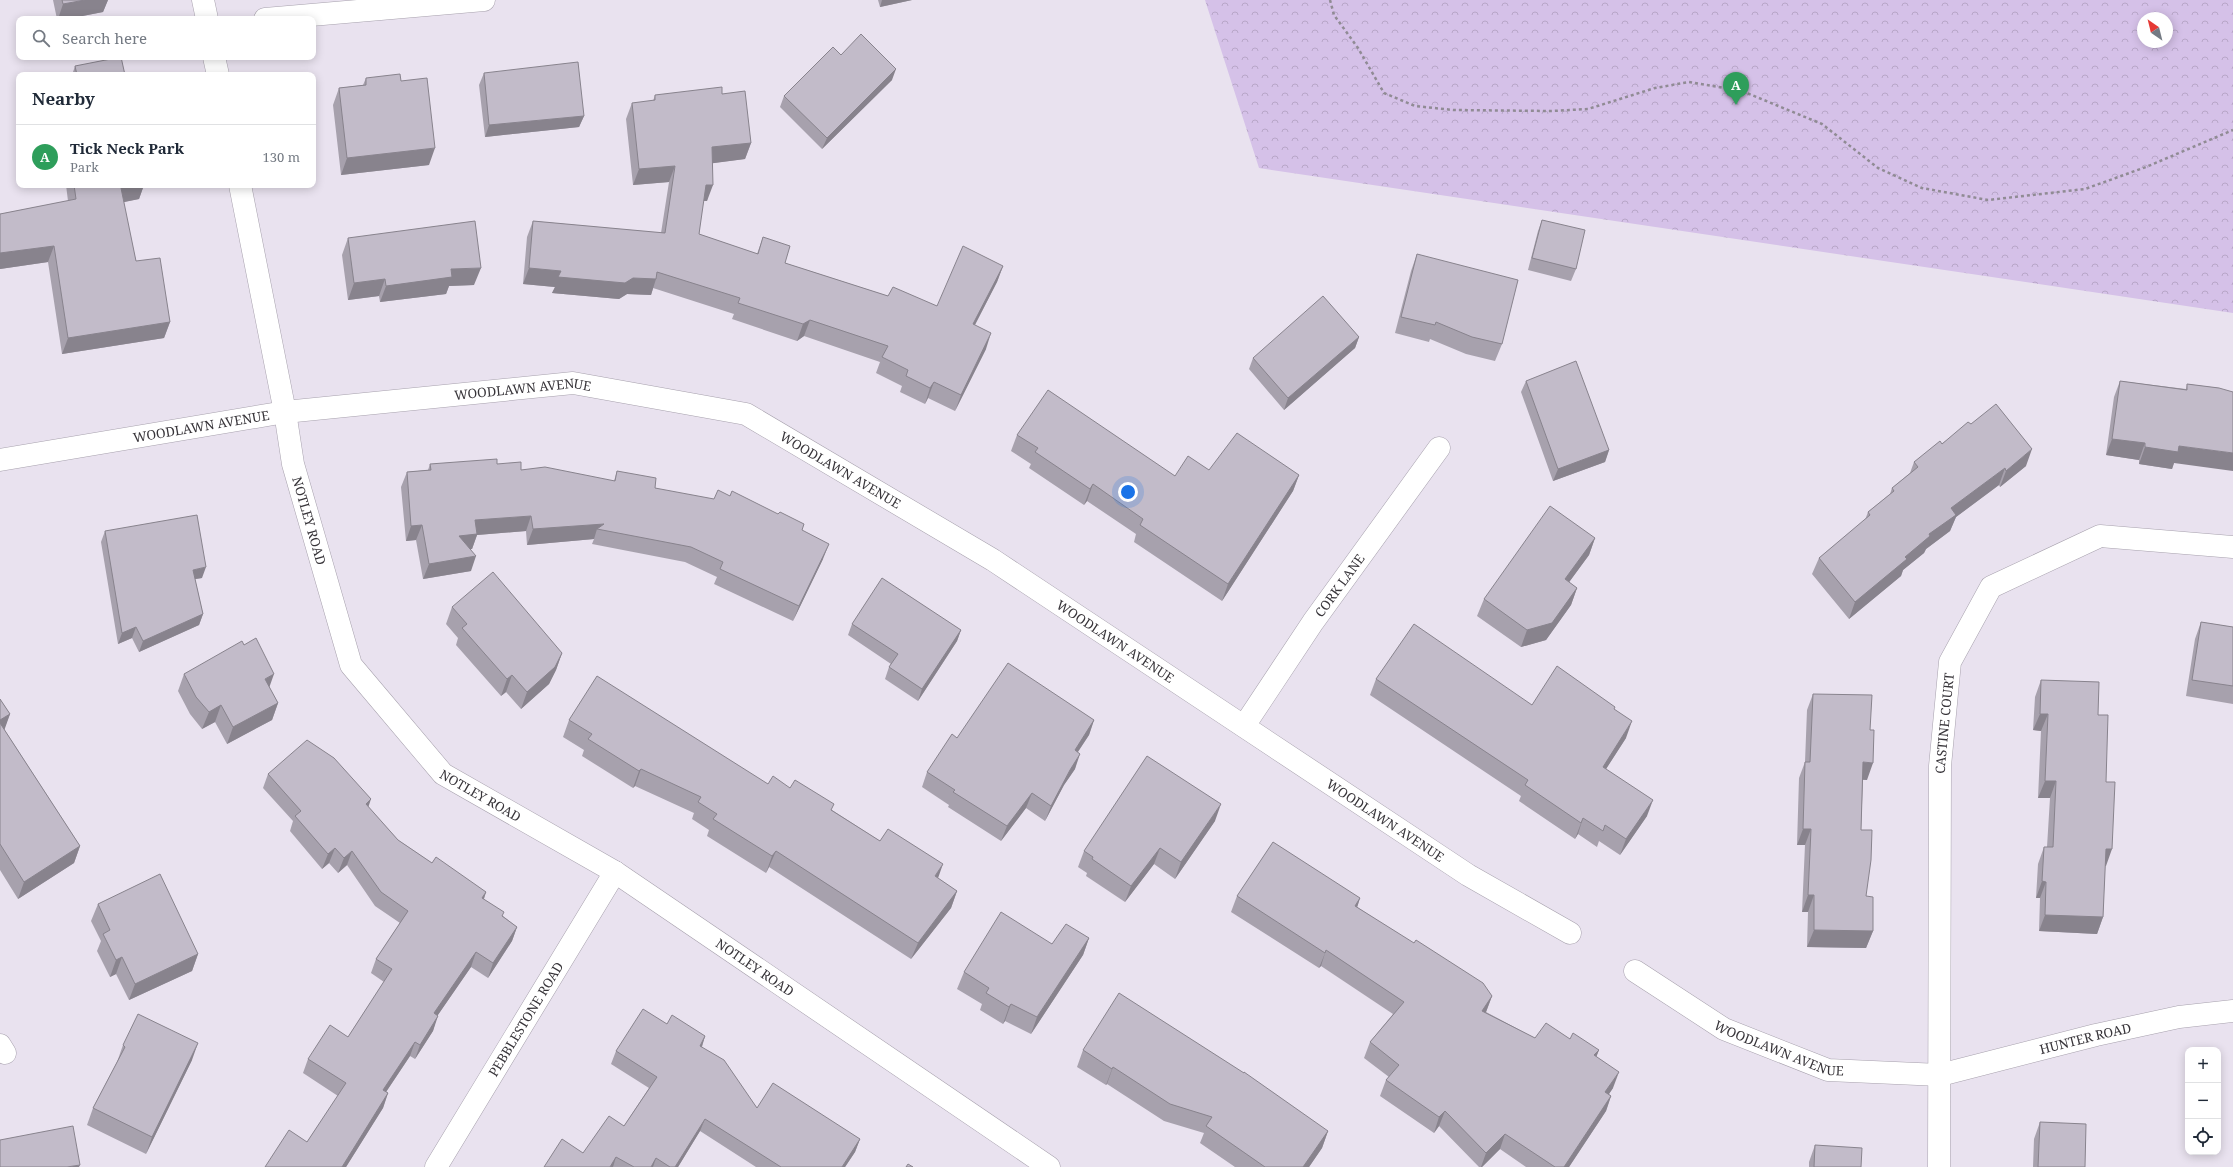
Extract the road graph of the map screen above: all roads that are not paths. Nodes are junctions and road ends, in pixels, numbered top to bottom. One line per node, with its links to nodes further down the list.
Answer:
1 (204, 0): 3 (street)
2 (484, 0): 4 (street)
3 (207, 16)
4 (300, 16)
5 (215, 60): 6 (street)
6 (217, 72)
7 (241, 188): 8 (street, NOTLEY ROAD)
8 (285, 412): 10 (street, WOODLAWN AVENUE); 12 (street, WOODLAWN AVENUE); 13 (street, NOTLEY ROAD)
9 (1439, 448): 12 (street, CORK LANE)
10 (0, 460)
11 (2233, 547): 17 (street, CASTINE COURT)
12 (1244, 726): 14 (street, WOODLAWN AVENUE)
13 (615, 872): 18 (street, PEBBLESTONE ROAD); 19 (street, NOTLEY ROAD)
14 (1570, 933)
15 (1635, 971): 17 (street, WOODLAWN AVENUE)
16 (2233, 1011): 17 (street, HUNTER ROAD)
17 (1940, 1075): 20 (street, CASTINE COURT)
18 (436, 1167)
19 (1049, 1167)
20 (1939, 1167)

